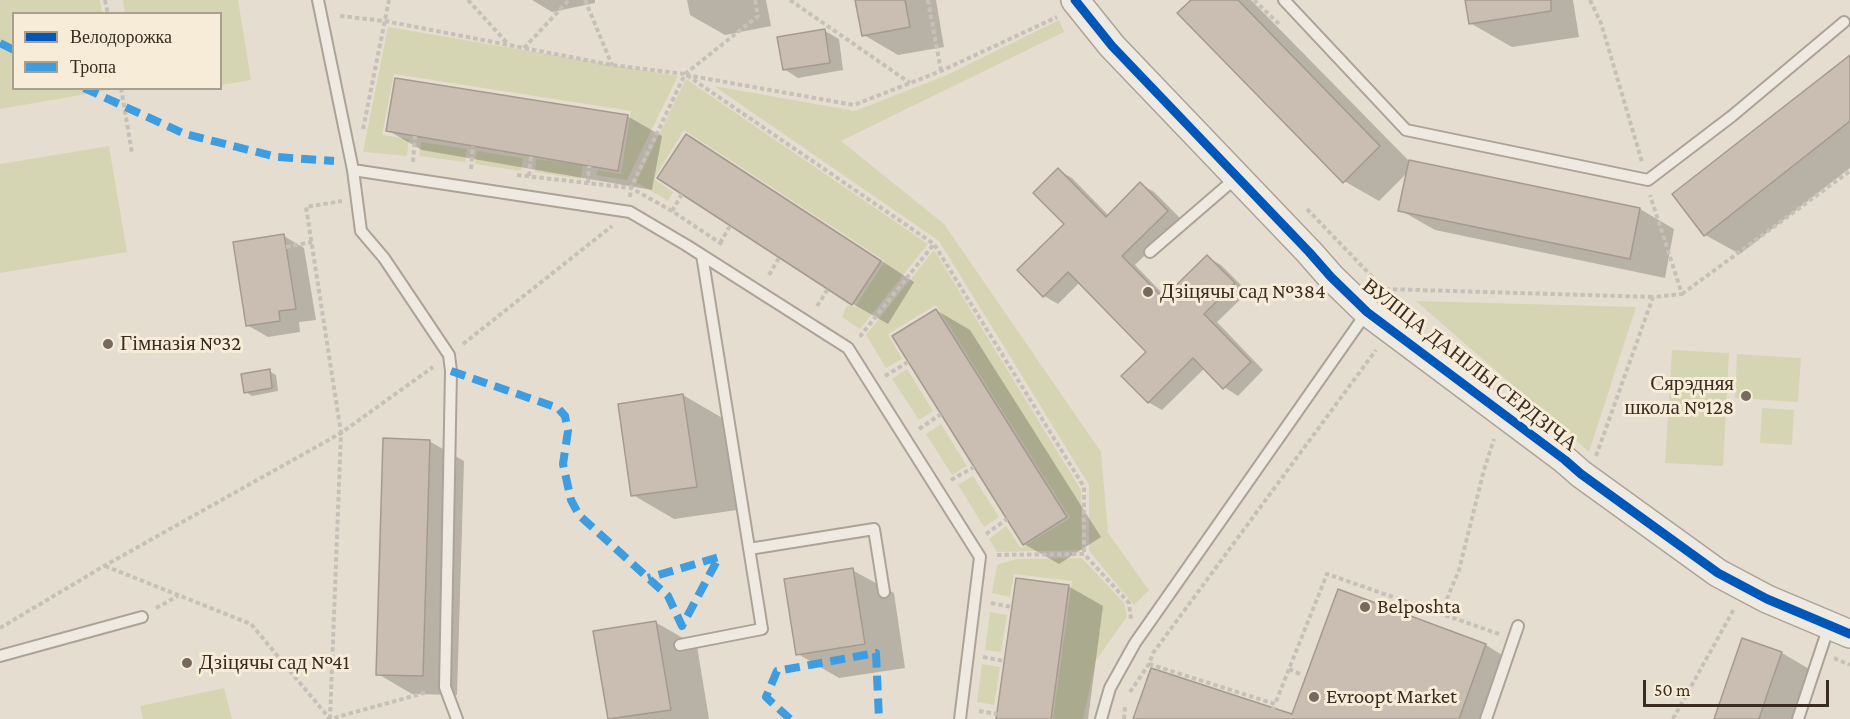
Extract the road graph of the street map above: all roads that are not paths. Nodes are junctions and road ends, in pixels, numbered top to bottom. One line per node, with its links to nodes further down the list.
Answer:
1 (318, 0): 5 (lane)
2 (1284, 0): 4 (lane)
3 (1069, 7): 6 (street, ВУЛІЦА ДАНІЛЫ СЕРДЗІЧА)
4 (1844, 22)
5 (352, 170): 8 (lane); 17 (lane)
6 (1237, 177): 7 (lane); 9 (street, ВУЛІЦА ДАНІЛЫ СЕРДЗІЧА)
7 (1150, 252)
8 (702, 255): 10 (lane); 18 (lane)
9 (1361, 319): 14 (street, ВУЛІЦА ДАНІЛЫ СЕРДЗІЧА); 19 (lane)
10 (749, 549): 11 (lane); 15 (lane)
11 (884, 592)
12 (142, 617): 16 (lane)
13 (1518, 626): 20 (lane)
14 (1840, 630): 21 (lane)
15 (680, 645)
16 (0, 656)
17 (457, 719)
18 (960, 719)
19 (1101, 719)
20 (1486, 719)
21 (1798, 719)

